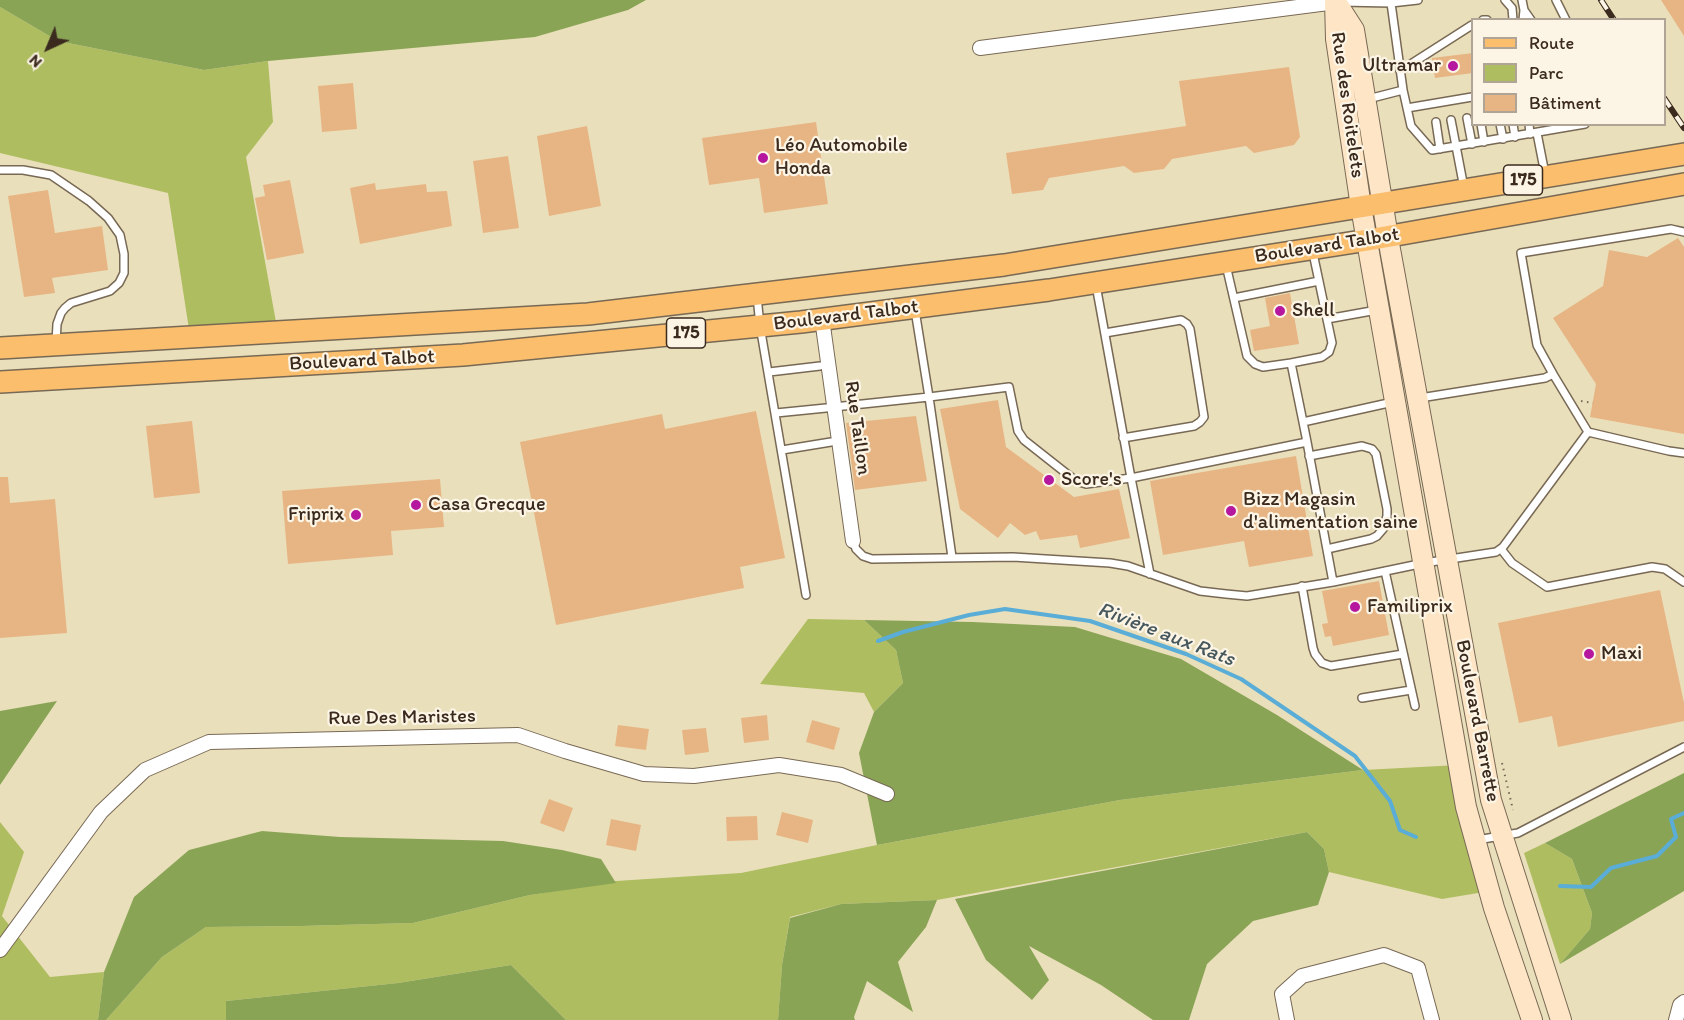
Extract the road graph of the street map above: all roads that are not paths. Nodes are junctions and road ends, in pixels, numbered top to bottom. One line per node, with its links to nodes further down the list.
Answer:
1 (1418, 0): 6 (lane)
2 (1505, 0): 8 (lane)
3 (1522, 0): 7 (lane)
4 (1556, 0): 11 (lane)
5 (1336, 1): 6 (lane); 13 (street); 17 (main road, Rue des Roitelets); 18 (main road, Rue des Roitelets)
6 (1390, 3): 14 (lane)
7 (1524, 10): 9 (lane); 10 (lane)
8 (1514, 18)
9 (1523, 18)
10 (1530, 18)
11 (1565, 18)
12 (1471, 27): 14 (lane)
13 (980, 48)
14 (1400, 71): 15 (lane)
15 (1403, 90): 17 (lane); 19 (lane)
16 (1471, 98): 19 (lane)
17 (1365, 100): 18 (lane); 40 (main road, Rue des Roitelets)
18 (1346, 103): 41 (main road, Rue des Roitelets)
19 (1407, 108): 34 (lane)
20 (1467, 118): 32 (lane)
21 (1451, 120): 33 (lane)
22 (1436, 122): 34 (lane)
23 (1481, 126): 31 (lane)
24 (1500, 126): 30 (lane)
25 (1514, 126): 29 (lane)
26 (1530, 126): 28 (lane)
27 (1574, 126): 28 (lane)
28 (1534, 133): 29 (lane); 37 (lane)
29 (1515, 136): 30 (lane)
30 (1503, 139): 31 (lane)
31 (1484, 142): 32 (lane)
32 (1472, 144): 33 (lane)
33 (1456, 147): 34 (lane); 39 (lane)
34 (1440, 149)
35 (1684, 154): 37 (main road, Boulevard Talbot / 175)
36 (0, 170): 56 (lane)
37 (1545, 176): 39 (main road, Boulevard Talbot / 175)
38 (1684, 184): 43 (main road, Boulevard Talbot / 175)
39 (1465, 190): 40 (main road, Boulevard Talbot / 175)
40 (1383, 203): 41 (main road, Boulevard Talbot / 175); 43 (main road, Boulevard Barrette)
41 (1361, 207): 43 (main road, Boulevard Barrette); 48 (main road, Boulevard Talbot / 175)
42 (1684, 232): 61 (lane)
43 (1378, 238): 44 (main road, Boulevard Talbot / 175); 51 (main road, Boulevard Barrette); 64 (main road, Boulevard Barrette)
44 (1313, 249): 45 (main road, Boulevard Talbot / 175); 46 (lane)
45 (1226, 262): 47 (main road, Boulevard Talbot / 175); 49 (lane)
46 (1319, 281): 49 (lane); 53 (lane)
47 (1095, 283): 50 (main road, Boulevard Talbot / 175); 55 (lane)
48 (757, 294): 54 (lane); 56 (main road, Boulevard Talbot / 175)
49 (1234, 298): 58 (lane)
50 (914, 308): 52 (main road, Boulevard Talbot / 175); 63 (lane)
51 (1380, 309): 53 (lane); 65 (main road, Boulevard Barrette)
52 (822, 319): 54 (main road, Boulevard Talbot / 175); 66 (street, Rue Taillon)
53 (1327, 319): 58 (lane)
54 (760, 326): 60 (lane); 62 (main road, Boulevard Talbot / 175)
55 (1105, 333): 70 (lane); 70 (lane)
56 (55, 345): 57 (main road, Boulevard Talbot / 175)
57 (0, 348)
58 (1291, 363): 68 (lane)
59 (820, 366): 60 (lane)
60 (769, 372): 67 (lane)
61 (1553, 374): 64 (lane); 69 (lane)
62 (0, 382)
63 (928, 397): 66 (lane); 76 (lane); 80 (lane)
64 (1418, 399): 81 (main road, Boulevard Barrette)
65 (1396, 402): 68 (lane); 82 (main road, Boulevard Barrette)
66 (830, 407): 67 (lane); 77 (street, Rue Taillon)
67 (776, 413): 73 (lane)
68 (1303, 422): 72 (lane)
69 (1588, 432): 74 (lane); 79 (lane)
70 (1123, 438): 76 (lane)
71 (831, 442): 73 (lane)
72 (1307, 442): 75 (lane); 76 (lane)
73 (782, 450): 88 (lane)
74 (1684, 453)
75 (1310, 456): 78 (lane); 78 (lane)
76 (1131, 478): 84 (lane)
77 (853, 541): 80 (lane)
78 (1327, 549): 85 (lane)
79 (1500, 549): 81 (lane); 86 (lane)
80 (952, 557): 84 (lane)
81 (1447, 559): 82 (lane); 95 (main road, Boulevard Barrette)
82 (1424, 563): 83 (lane); 96 (main road, Boulevard Barrette)
83 (1384, 571): 85 (lane); 89 (lane)
84 (1150, 574): 87 (lane)
85 (1333, 582): 87 (lane)
86 (1684, 582)
87 (1302, 586): 89 (lane)
88 (806, 594)
89 (1403, 654): 90 (lane)
90 (1411, 690): 91 (lane); 92 (lane)
91 (1362, 698)
92 (1415, 706)
93 (1684, 747): 95 (lane)
94 (887, 794): 97 (street, Rue Des Maristes)
95 (1503, 837): 96 (lane); 102 (main road, Boulevard Barrette)
96 (1475, 841): 101 (main road, Boulevard Barrette)
97 (0, 950)
98 (1684, 1002): 103 (street)
99 (1287, 1020): 100 (street)
100 (1432, 1020)
101 (1532, 1020)
102 (1561, 1020)
103 (1676, 1020)

